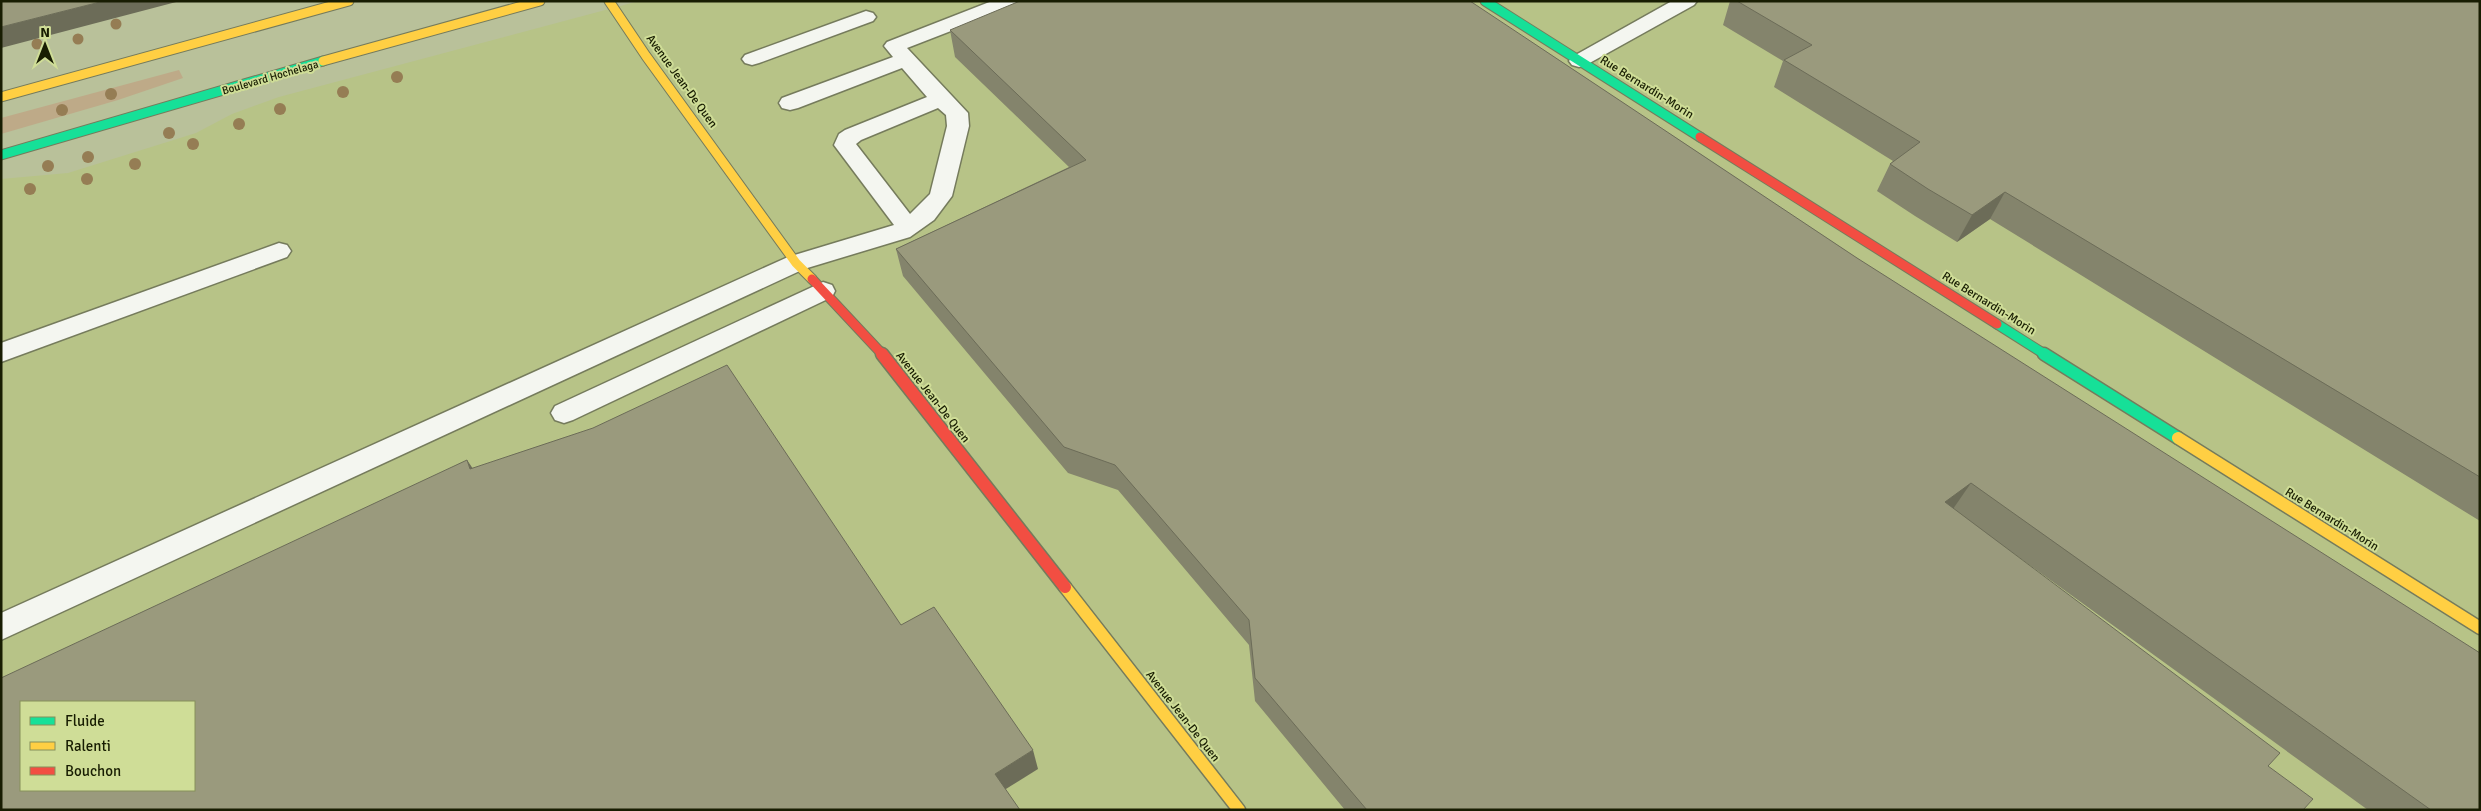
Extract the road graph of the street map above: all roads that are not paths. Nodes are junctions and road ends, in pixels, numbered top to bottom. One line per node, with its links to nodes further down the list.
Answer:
1 (349, 1): 11 (street)
2 (540, 1): 14 (street, Boulevard Hochelaga)
3 (609, 1): 17 (street, Avenue Jean-De Quen)
4 (1011, 1): 8 (lane)
5 (1485, 1): 10 (street, Rue Bernardin-Morin)
6 (1687, 1): 10 (lane)
7 (864, 9): 8 (lane); 9 (lane)
8 (901, 53): 12 (lane); 13 (lane)
9 (752, 59)
10 (1579, 61): 22 (street, Rue Bernardin-Morin)
11 (1, 97)
12 (941, 99): 15 (lane); 15 (lane)
13 (790, 103)
14 (1, 155)
15 (908, 227): 17 (lane)
16 (279, 251): 19 (lane)
17 (796, 263): 18 (street, Avenue Jean-De Quen); 21 (lane)
18 (823, 291): 20 (lane); 23 (street, Avenue Jean-De Quen)
19 (1, 353)
20 (564, 413)
21 (1, 628)
22 (2480, 628)
23 (1239, 810)

